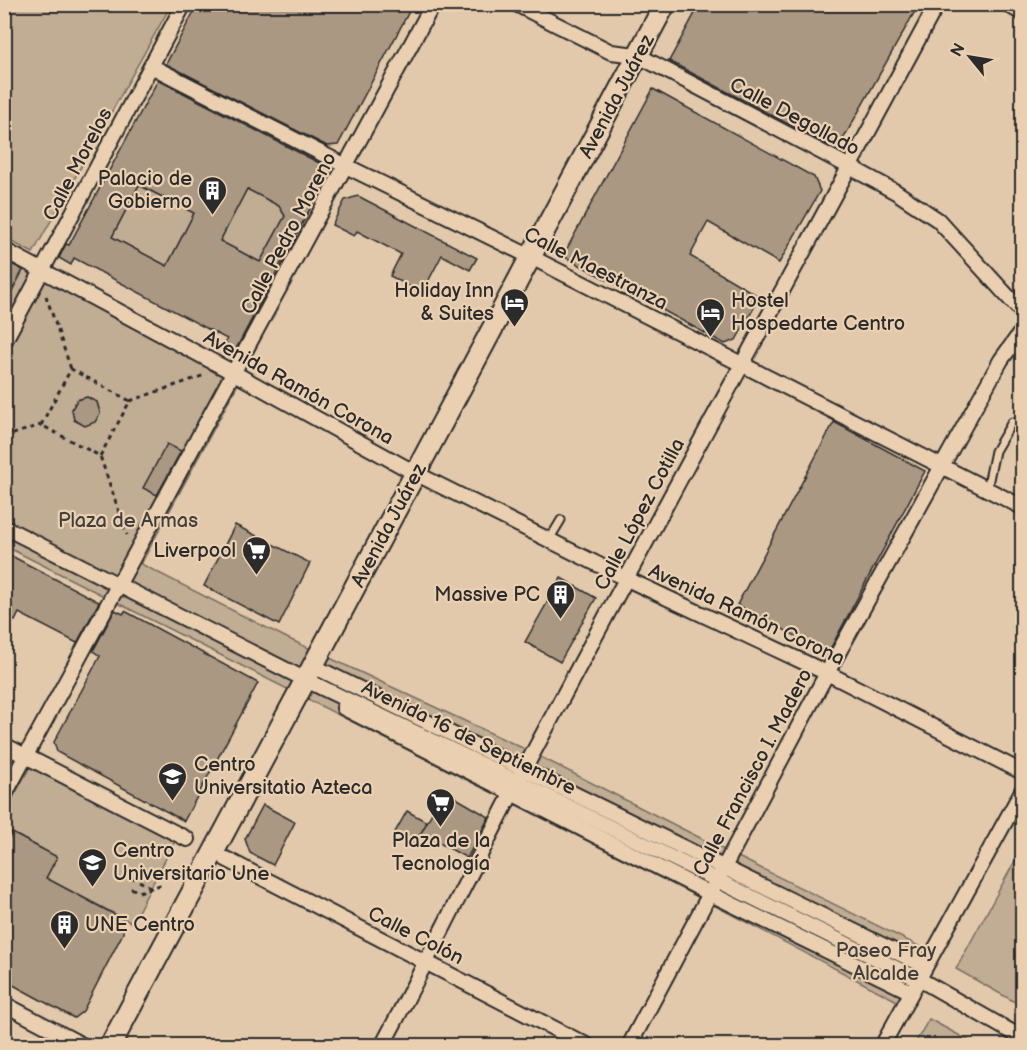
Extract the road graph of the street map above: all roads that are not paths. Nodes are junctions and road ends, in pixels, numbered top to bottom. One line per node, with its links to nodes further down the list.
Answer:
1 (184, 4): 9 (street, Calle Morelos)
2 (433, 4): 10 (street, Calle Pedro Moreno)
3 (516, 4): 8 (street, Calle Degollado)
4 (664, 4): 8 (main road, Avenida Juárez)
5 (937, 4): 11 (street, Calle López Cotilla)
6 (1007, 4): 7 (street)
7 (1023, 13)
8 (638, 56): 11 (street, Calle Degollado); 13 (main road, Avenida Juárez)
9 (151, 66): 10 (street, Calle Maestranza); 14 (street, Calle Morelos)
10 (346, 166): 13 (street, Calle Maestranza); 19 (street, Calle Pedro Moreno)
11 (850, 167): 15 (street, Calle Degollado); 18 (street, Calle López Cotilla)
12 (4, 250): 14 (street, Avenida Ramón Corona)
13 (531, 257): 18 (street, Calle Maestranza); 22 (main road, Avenida Juárez)
14 (41, 274): 17 (street, Calle Morelos); 19 (street, Avenida Ramón Corona)
15 (1023, 312)
16 (1023, 333): 21 (street, Calle Francisco I. Madero)
17 (4, 342)
18 (742, 364): 21 (street, Calle Maestranza); 28 (street, Calle López Cotilla)
19 (230, 370): 22 (street, Avenida Ramón Corona); 29 (street, Calle Pedro Moreno)
20 (1012, 422): 23 (lane)
21 (942, 465): 23 (street, Calle Maestranza); 30 (street, Calle Francisco I. Madero)
22 (416, 473): 27 (street, Avenida Ramón Corona); 31 (main road, Avenida Juárez)
23 (987, 489): 24 (street, Calle Maestranza)
24 (1023, 507)
25 (561, 520): 27 (lane)
26 (4, 527): 29 (street, Avenida 16 de Septiembre)
27 (549, 540): 28 (street, Avenida Ramón Corona)
28 (627, 579): 30 (street, Avenida Ramón Corona); 35 (street, Calle López Cotilla)
29 (119, 584): 31 (street, Avenida 16 de Septiembre); 33 (street, Calle Pedro Moreno)
30 (827, 673): 34 (street, Avenida Ramón Corona); 40 (street, Calle Francisco I. Madero)
31 (307, 678): 35 (street, Avenida 16 de Septiembre); 35 (street, Avenida 16 de Septiembre); 50 (main road, Avenida Juárez)
32 (4, 745): 33 (street)
33 (26, 756): 37 (street, Calle Pedro Moreno); 38 (street)
34 (1023, 772)
35 (518, 782): 40 (street, Avenida 16 de Septiembre); 41 (street, Avenida 16 de Septiembre); 42 (street, Avenida 16 de Septiembre); 43 (street, Calle López Cotilla)
36 (1023, 791): 44 (street)
37 (4, 796)
38 (187, 839)
39 (226, 859): 43 (street, Calle Colón)
40 (724, 867): 41 (street, Calle Francisco I. Madero); 44 (street, Avenida 16 de Septiembre)
41 (717, 880): 42 (street, Calle Francisco I. Madero); 45 (street, Avenida 16 de Septiembre)
42 (709, 893): 46 (street, Avenida 16 de Septiembre); 53 (street, Calle Francisco I. Madero)
43 (427, 962): 51 (street, Calle López Cotilla); 52 (street, Calle Colón)
44 (926, 966): 45 (street)
45 (918, 979): 46 (street); 48 (street, Avenida 16 de Septiembre)
46 (911, 992): 54 (street)
47 (4, 1004): 49 (street)
48 (1023, 1038)
49 (84, 1046)
50 (110, 1046)
51 (382, 1046)
52 (588, 1046)
53 (629, 1046)
54 (882, 1046)

